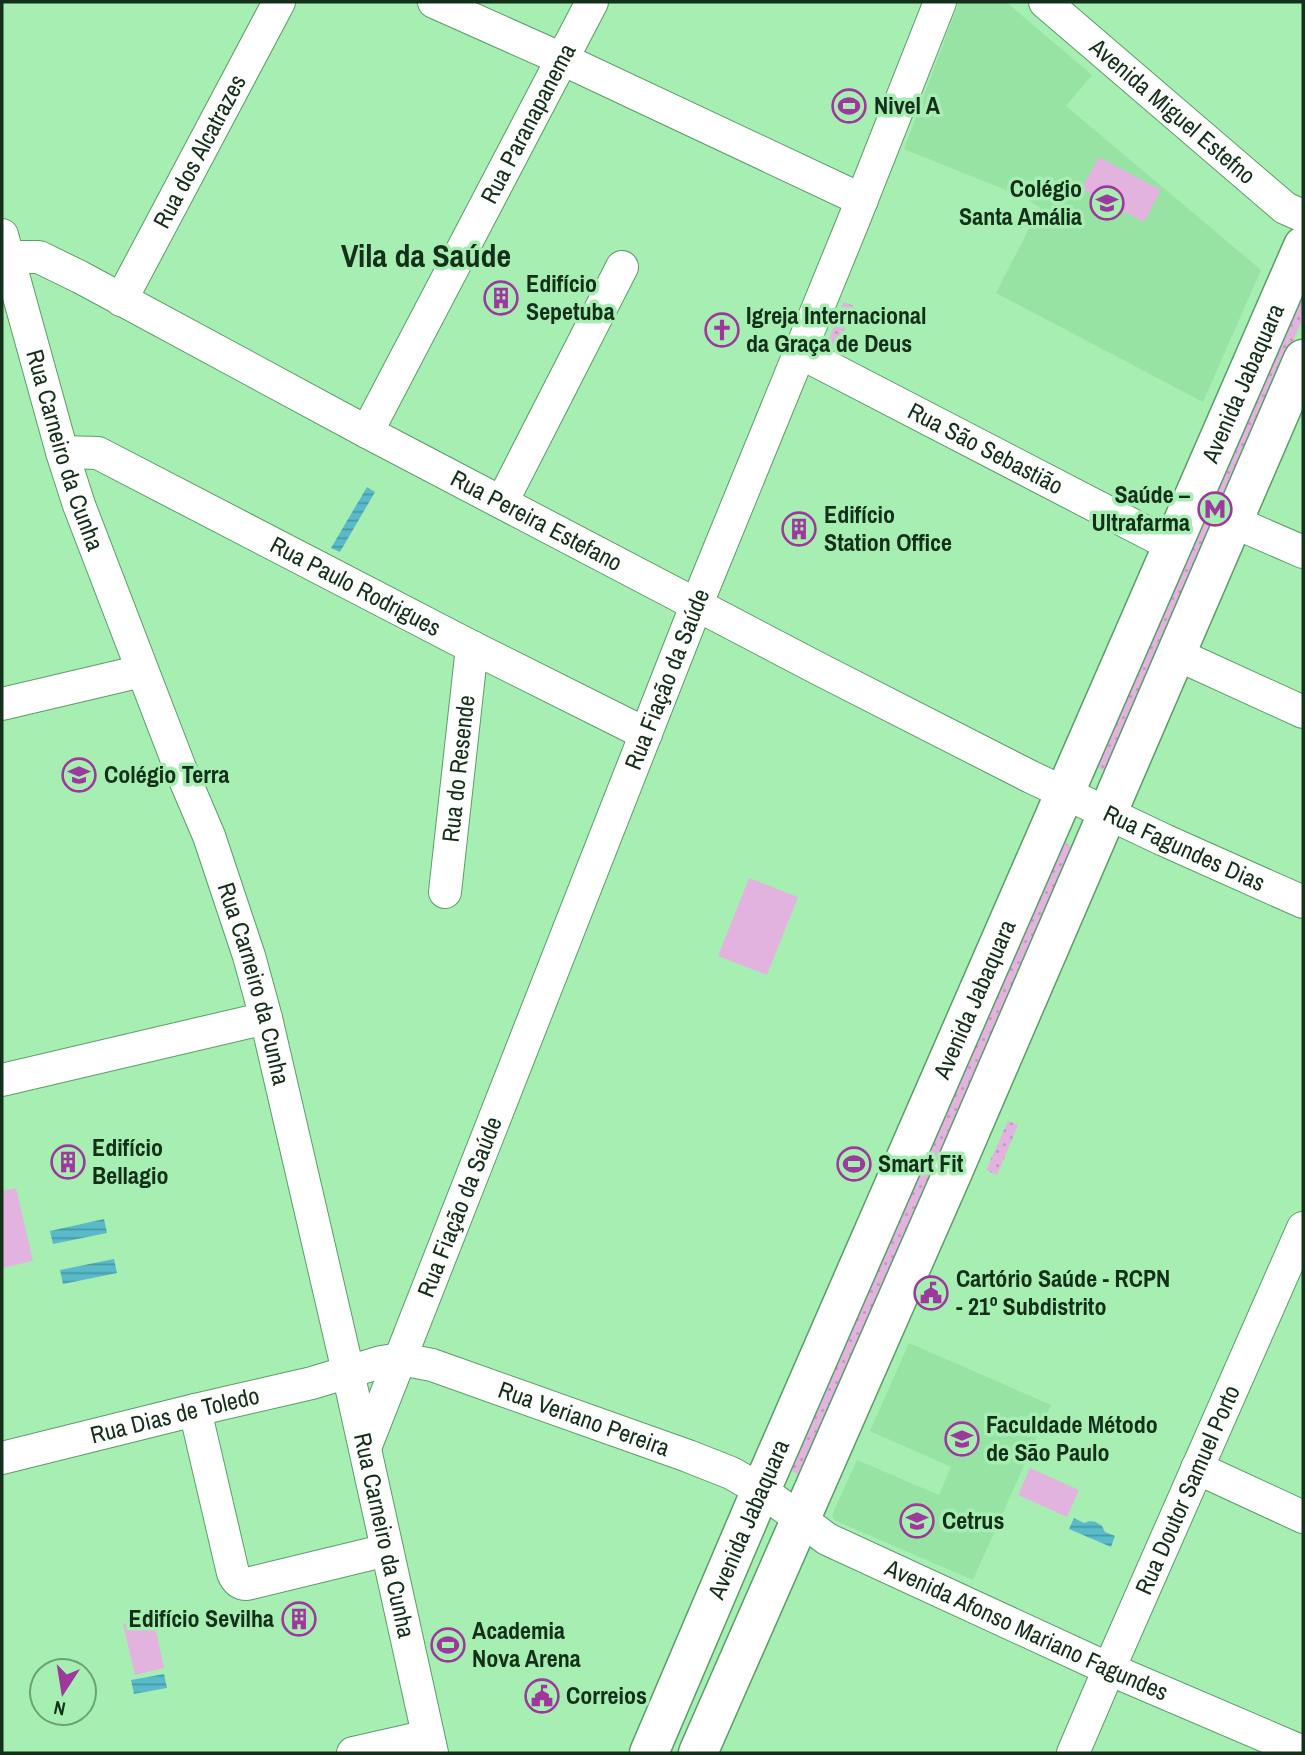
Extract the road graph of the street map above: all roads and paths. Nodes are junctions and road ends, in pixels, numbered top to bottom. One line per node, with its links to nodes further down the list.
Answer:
1 (279, 2): 12 (street, Rua dos Alcatrazes)
2 (434, 2): 6 (street)
3 (592, 2): 6 (street, Rua Paranapanema)
4 (940, 2): 7 (street, Rua Fiação da Saúde)
5 (1045, 2): 8 (street, Avenida Miguel Estefno)
6 (562, 59): 7 (street); 16 (street, Rua Paranapanema)
7 (862, 200): 14 (street, Rua Fiação da Saúde)
8 (1303, 216)
9 (4, 246): 12 (street, Rua Pereira Estefano); 13 (street, Rua Carneiro da Cunha)
10 (1303, 246): 20 (main road, Avenida Jabaquara)
11 (622, 267): 18 (street)
12 (121, 300): 16 (street, Rua Pereira Estefano)
13 (14, 328): 17 (street, Rua Carneiro da Cunha)
14 (799, 352): 20 (street, Rua São Sebastião); 22 (street, Rua Fiação da Saúde)
15 (1299, 381): 19 (main road, Avenida Jabaquara)
16 (367, 432): 18 (street, Rua Pereira Estefano)
17 (62, 452): 23 (street, Rua Paulo Rodrigues); 25 (street, Rua Carneiro da Cunha)
18 (502, 502): 22 (street, Rua Pereira Estefano)
19 (1234, 522): 21 (street); 24 (main road, Avenida Jabaquara)
20 (1173, 547): 29 (main road, Avenida Jabaquara)
21 (1303, 552)
22 (696, 606): 28 (street, Rua Fiação da Saúde); 29 (street, Rua Pereira Estefano)
23 (472, 647): 28 (street, Rua Paulo Rodrigues); 31 (street, Rua do Resende)
24 (1177, 654): 27 (street); 30 (main road, Avenida Jabaquara)
25 (142, 671): 26 (street); 33 (street, Rua Carneiro da Cunha)
26 (2, 704)
27 (1303, 712)
28 (646, 734): 37 (street, Rua Fiação da Saúde)
29 (1065, 793): 30 (street, Rua Fagundes Dias); 43 (main road, Avenida Jabaquara)
30 (1107, 813): 32 (street, Rua Fagundes Dias); 45 (main road, Avenida Jabaquara)
31 (445, 891)
32 (1303, 902)
33 (267, 1018): 34 (street); 36 (street, Rua Carneiro da Cunha)
34 (2, 1080)
35 (1303, 1228): 42 (street, Rua Doutor Samuel Porto)
36 (341, 1342): 37 (street, Rua Veriano Pereira); 38 (street, Rua Carneiro da Cunha)
37 (391, 1361): 38 (street); 40 (street); 43 (street, Rua Veriano Pereira)
38 (348, 1373): 39 (street, Rua Dias de Toledo); 40 (street, Rua Carneiro da Cunha)
39 (195, 1410): 41 (street, Rua Dias de Toledo); 46 (street)
40 (365, 1448): 46 (street, Rua Carneiro da Cunha)
41 (2, 1458)
42 (1197, 1468): 44 (street); 47 (street, Rua Doutor Samuel Porto)
43 (761, 1490): 45 (street, Avenida Afonso Mariano Fagundes); 51 (main road, Avenida Jabaquara)
44 (1303, 1517)
45 (800, 1519): 47 (street, Avenida Afonso Mariano Fagundes); 52 (main road, Avenida Jabaquara)
46 (387, 1550): 48 (street, Rua Carneiro da Cunha)
47 (1109, 1669): 49 (street, Avenida Afonso Mariano Fagundes); 53 (street, Rua Doutor Samuel Porto)
48 (430, 1745): 50 (street)
49 (1303, 1752)
50 (353, 1753)
51 (649, 1753)
52 (698, 1753)
53 (1073, 1753)

